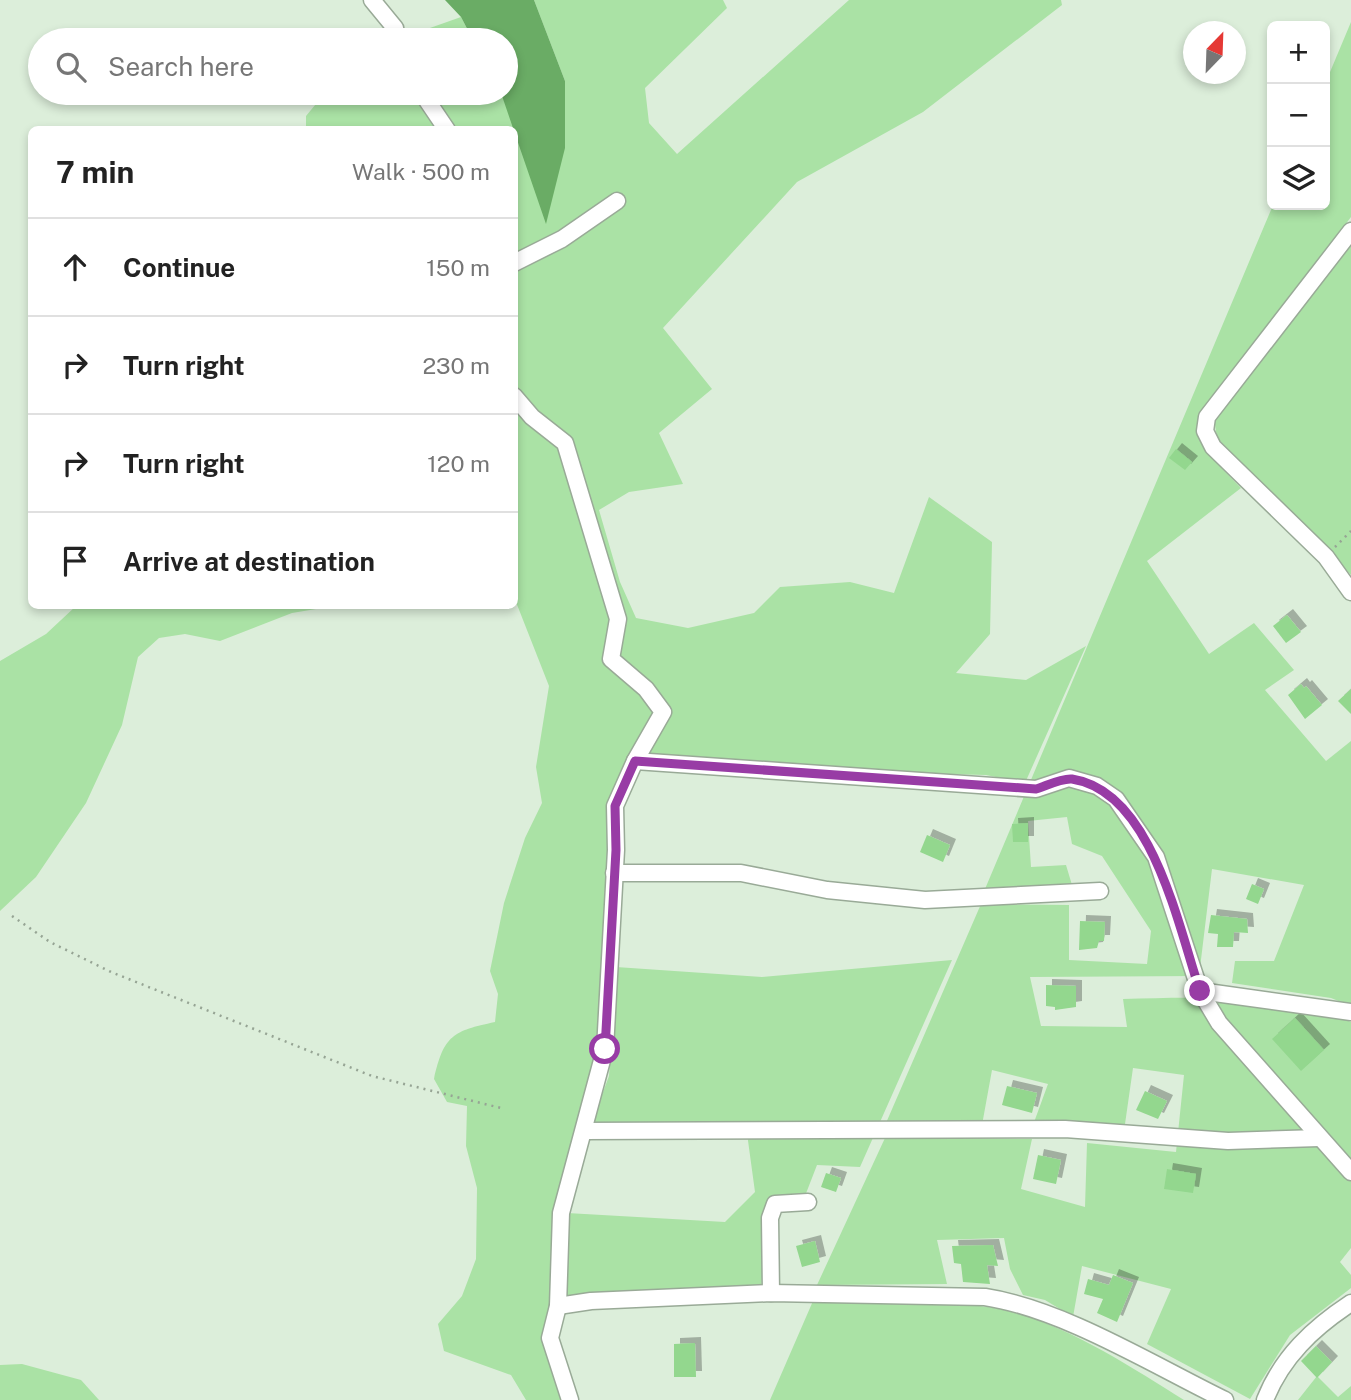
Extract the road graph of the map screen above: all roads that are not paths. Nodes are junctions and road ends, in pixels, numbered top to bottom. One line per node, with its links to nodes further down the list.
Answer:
1 (372, 0): 2 (street)
2 (396, 28)
3 (430, 105): 4 (street)
4 (444, 126)
5 (617, 201): 7 (street)
6 (1351, 231): 9 (street)
7 (518, 261)
8 (518, 401): 10 (street)
9 (1351, 593)
10 (635, 761): 11 (street); 13 (street)
11 (614, 873): 12 (street); 15 (street)
12 (1100, 891)
13 (1200, 991): 14 (street); 16 (street)
14 (1351, 1012)
15 (584, 1131): 16 (street); 21 (street)
16 (1319, 1138): 17 (street)
17 (1351, 1172)
18 (807, 1202): 19 (street)
19 (771, 1293): 21 (street); 23 (street)
20 (1351, 1303): 24 (street)
21 (558, 1306): 22 (street)
22 (570, 1400)
23 (1225, 1400)
24 (1265, 1400)

